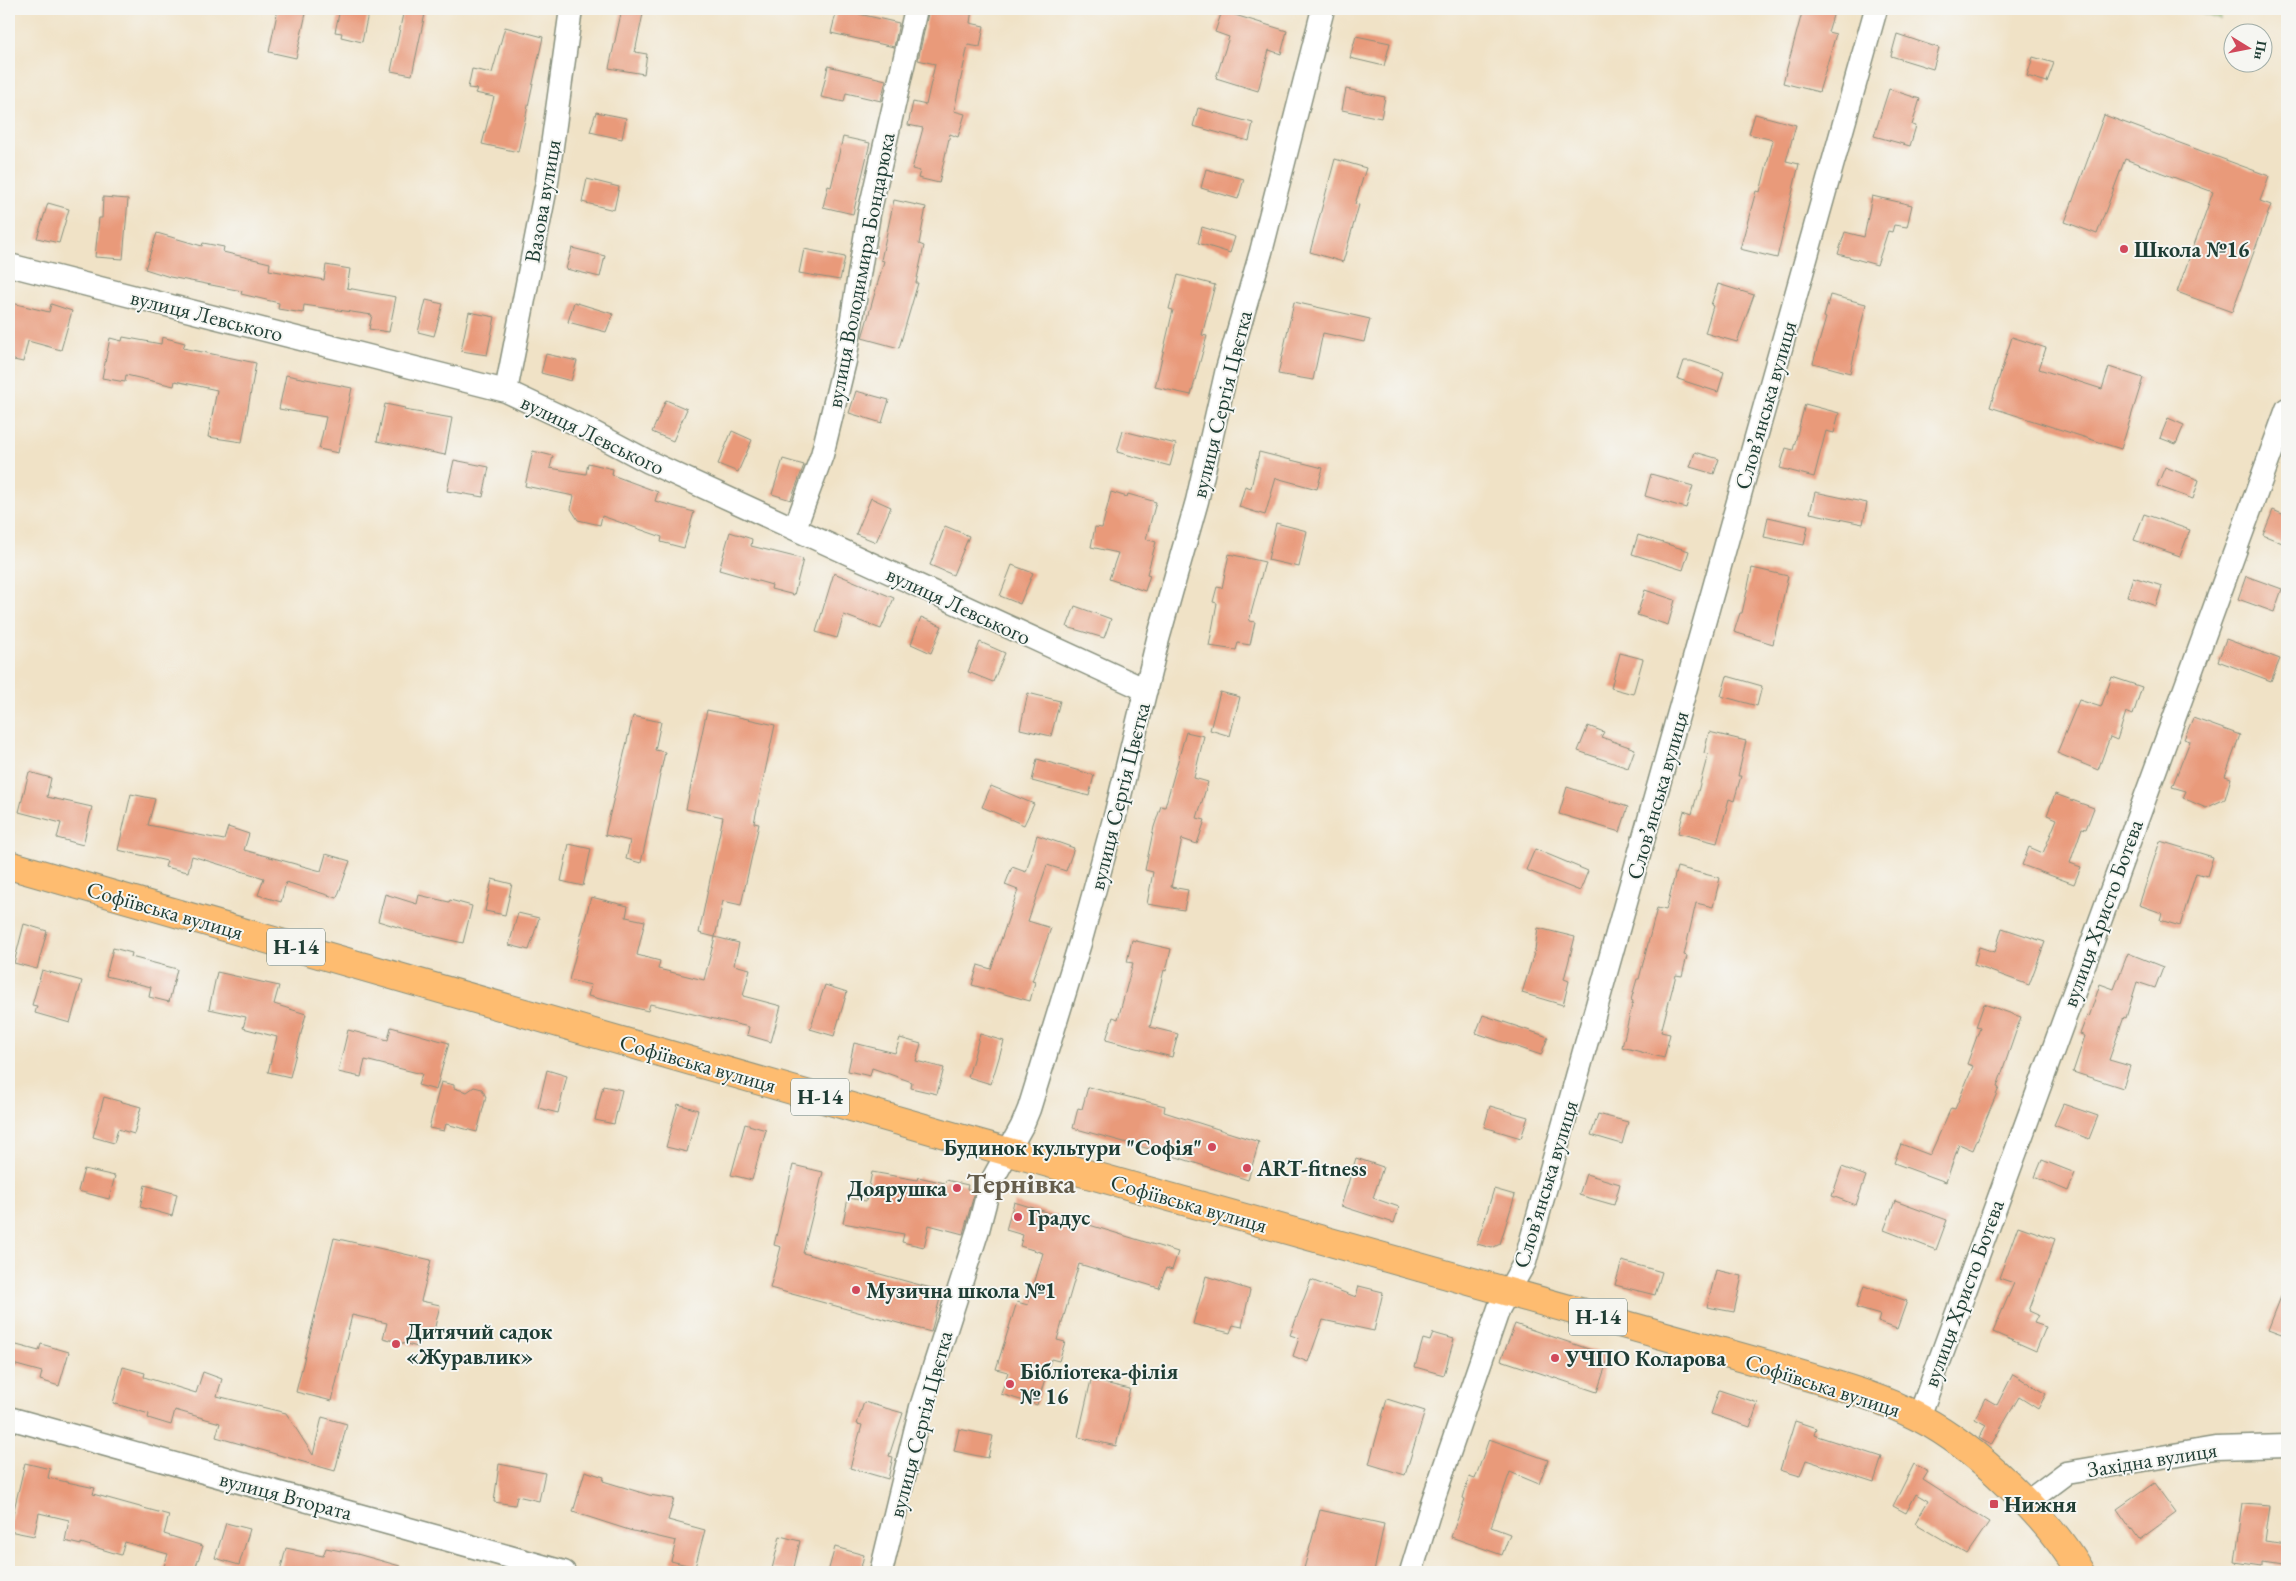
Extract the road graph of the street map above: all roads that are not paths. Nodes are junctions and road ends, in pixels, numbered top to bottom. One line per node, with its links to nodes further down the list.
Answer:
1 (571, 9): 6 (street, Вазова вулиця)
2 (916, 9): 8 (street, вулиця Володимира Бондарюка)
3 (1323, 9): 9 (street, вулиця Сергія Цвєтка)
4 (1876, 9): 12 (street, Словʼянська вулиця)
5 (9, 265): 6 (street, вулиця Левського)
6 (506, 391): 8 (street, вулиця Левського)
7 (2287, 409): 13 (street, вулиця Христо Ботєва)
8 (795, 528): 9 (street, вулиця Левського)
9 (1146, 690): 11 (street, вулиця Сергія Цвєтка)
10 (9, 865): 11 (main road, Софіївська вулиця / Н-14)
11 (1008, 1152): 12 (main road, Софіївська вулиця / Н-14); 18 (street, вулиця Сергія Цвєтка)
12 (1508, 1292): 13 (main road, Софіївська вулиця / Н-14); 19 (street, Словʼянська вулиця)
13 (1919, 1417): 16 (main road, Софіївська вулиця / Н-14)
14 (9, 1418): 17 (street, вулиця Втората)
15 (2287, 1446): 16 (street, Західна вулиця)
16 (2026, 1503): 20 (main road, Софіївська вулиця / Н-14)
17 (564, 1572)
18 (881, 1572)
19 (1412, 1572)
20 (2080, 1572)

